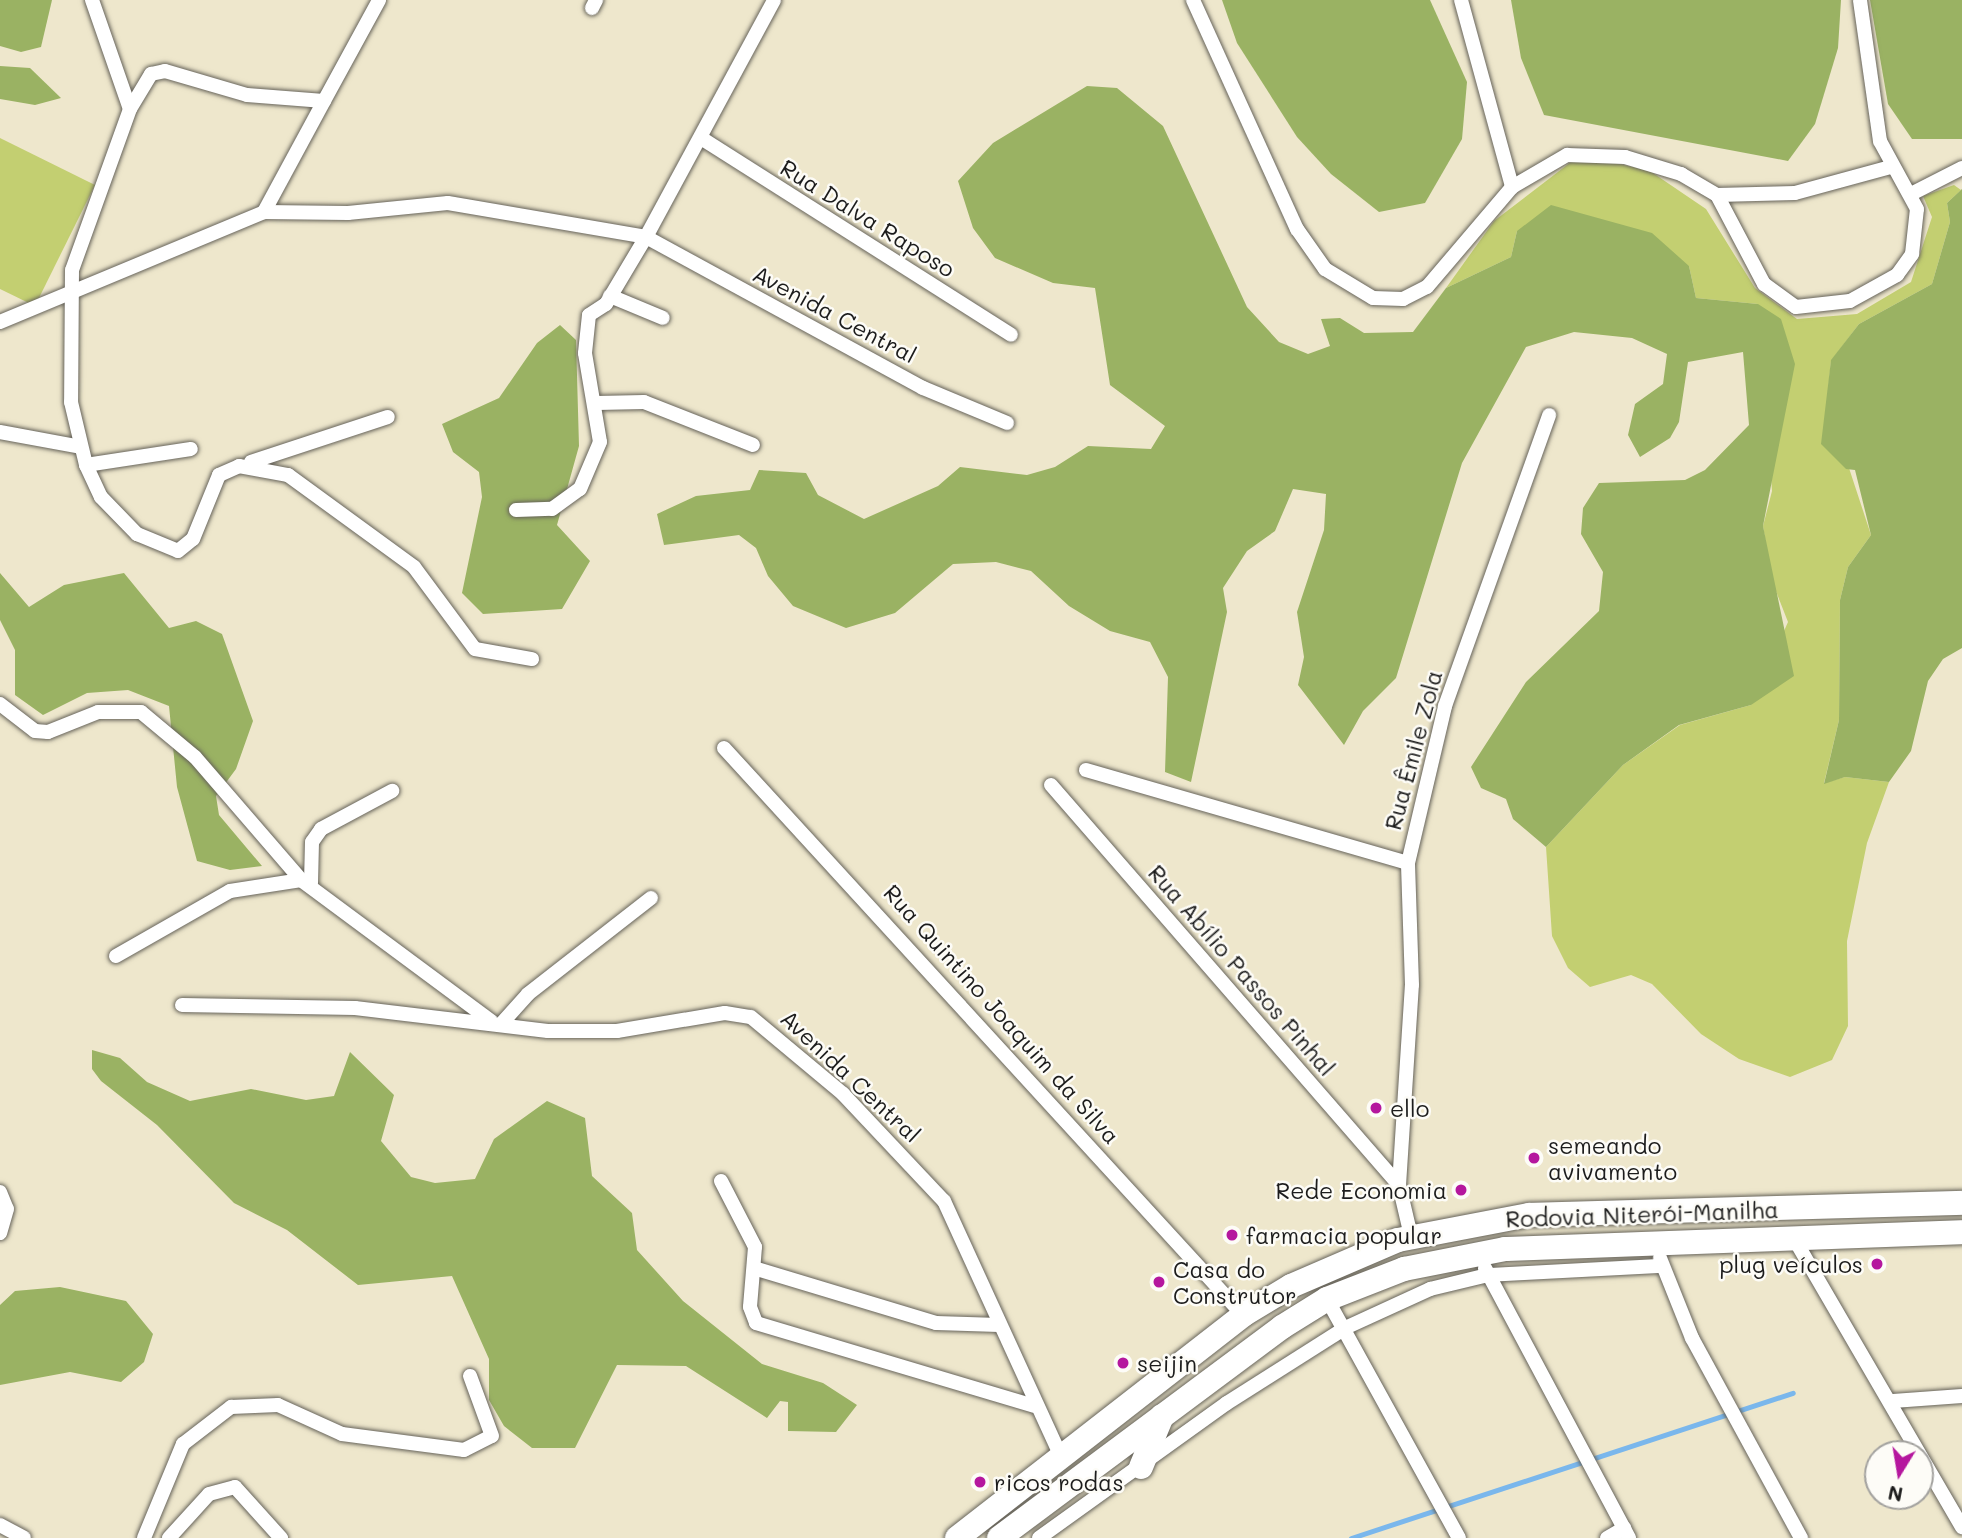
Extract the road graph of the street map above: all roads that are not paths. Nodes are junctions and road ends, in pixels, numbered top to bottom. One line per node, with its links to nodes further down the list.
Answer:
1 (92, 0): 8 (street)
2 (379, 0): 7 (street)
3 (774, 0): 9 (street)
4 (1193, 0): 12 (street)
5 (1461, 0): 12 (street)
6 (1860, 0): 10 (street)
7 (324, 102): 8 (street); 15 (street)
8 (130, 109): 17 (street)
9 (701, 138): 16 (street); 21 (street, Rua Dalva Raposo)
10 (1891, 167): 13 (street); 14 (street)
11 (1962, 169): 13 (street)
12 (1512, 187): 14 (street)
13 (1913, 192): 14 (street)
14 (1717, 195)
15 (264, 212): 16 (street, Avenida Central); 17 (street)
16 (646, 237): 18 (street); 25 (street, Avenida Central)
17 (70, 293): 20 (street); 28 (street)
18 (610, 296): 19 (street); 22 (street)
19 (663, 318)
20 (0, 322)
21 (1011, 335)
22 (597, 403): 27 (street); 32 (street)
23 (1549, 415): 39 (street, Rua Êmile Zola)
24 (388, 418): 31 (street)
25 (1007, 423)
26 (0, 432): 28 (street)
27 (753, 445)
28 (81, 447): 30 (street)
29 (191, 449): 30 (street)
30 (86, 466): 31 (street)
31 (239, 466): 33 (street)
32 (516, 510)
33 (532, 659)
34 (0, 704): 40 (street)
35 (724, 748): 59 (street, Rua Quintino Joaquim da Silva)
36 (1086, 770): 39 (street)
37 (1051, 785): 46 (street, Rua Abílio Passos Pinhal)
38 (392, 791): 40 (street)
39 (1408, 863): 46 (street, Rua Êmile Zola)
40 (306, 882): 42 (street); 44 (street)
41 (652, 898): 44 (street)
42 (116, 956)
43 (182, 1005): 44 (street, Avenida Central)
44 (496, 1022): 60 (street, Avenida Central)
45 (721, 1181): 56 (street)
46 (1399, 1185): 52 (street, Rua Êmile Zola)
47 (0, 1192): 50 (street)
48 (1962, 1203): 52 (highway, Rodovia Niterói-Manilha)
49 (1962, 1232): 51 (highway, Rodovia Niterói-Manilha)
50 (0, 1233)
51 (1791, 1234): 53 (highway, Rodovia Niterói-Manilha); 64 (street)
52 (1411, 1236): 59 (highway, Rodovia Niterói-Manilha)
53 (1656, 1240): 54 (highway, Rodovia Niterói-Manilha); 55 (street)
54 (1477, 1252): 57 (street); 58 (highway, Rodovia Niterói-Manilha)
55 (1661, 1266): 57 (street); 81 (street)
56 (757, 1269): 60 (street); 65 (street)
57 (1488, 1275): 61 (street); 71 (street)
58 (1327, 1299): 61 (street); 66 (highway, Rodovia Niterói-Manilha)
59 (1243, 1315): 67 (highway, Rodovia Niterói-Manilha)
60 (999, 1325): 65 (street, Avenida Central)
61 (1345, 1328): 68 (street); 79 (street)
62 (470, 1376): 73 (street)
63 (1962, 1396): 64 (street)
64 (1893, 1401): 70 (street)
65 (1034, 1406): 67 (street, Avenida Central)
66 (1163, 1415): 68 (highway); 77 (highway, Rodovia Niterói-Manilha)
67 (1061, 1456): 76 (highway, Rodovia Niterói-Manilha)
68 (1141, 1467): 78 (street)
69 (0, 1525): 72 (street)
70 (1962, 1527)
71 (1627, 1533): 80 (street)
72 (24, 1538)
73 (144, 1538)
74 (169, 1538): 75 (street)
75 (281, 1538)
76 (957, 1538)
77 (999, 1538)
78 (1039, 1538)
79 (1459, 1538)
80 (1607, 1538)
81 (1801, 1538)

